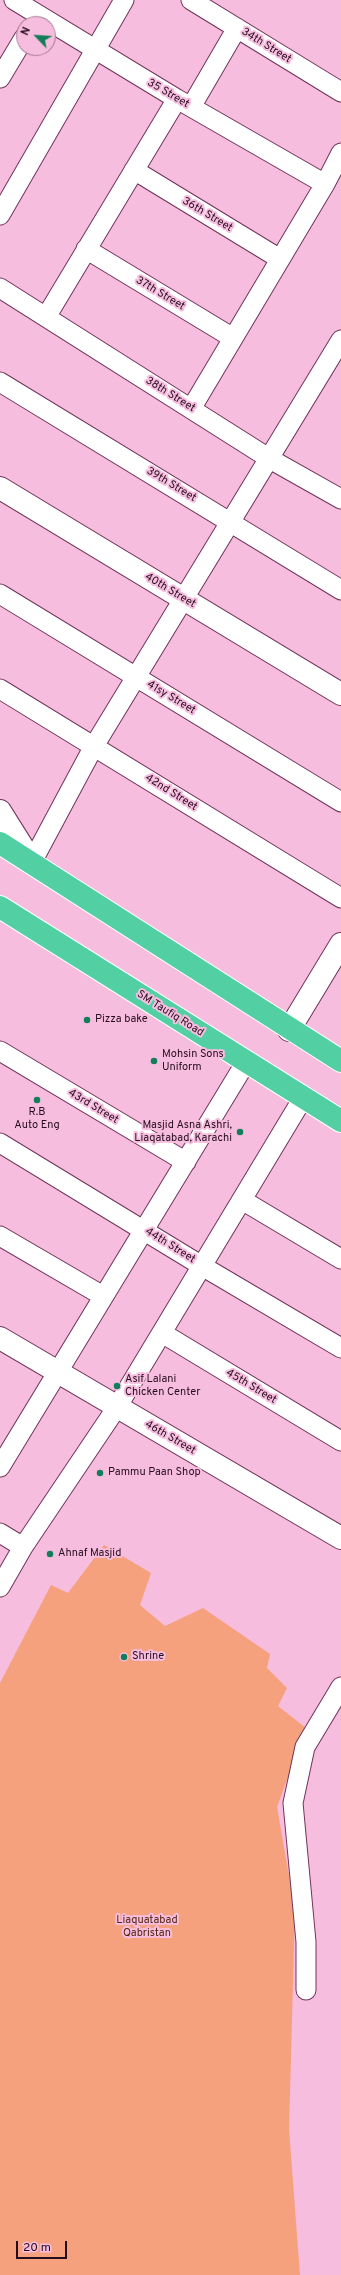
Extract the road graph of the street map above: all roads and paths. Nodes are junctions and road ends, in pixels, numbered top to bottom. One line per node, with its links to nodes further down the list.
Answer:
1 (14, 0): 4 (street, 35 Street)
2 (124, 0): 7 (street)
3 (191, 0): 5 (street, 34th Street)
4 (32, 16)
5 (237, 28): 10 (street, 34th Street); 11 (street)
6 (56, 30): 7 (street, 35 Street)
7 (95, 50): 11 (street, 35 Street); 15 (street)
8 (16, 51): 9 (street)
9 (0, 78)
10 (341, 92)
11 (184, 103): 13 (street); 14 (street, 35 Street)
12 (341, 153): 14 (street)
13 (134, 170): 16 (street); 17 (street, 36th Street)
14 (325, 184): 17 (street)
15 (0, 216)
16 (86, 249): 19 (street); 20 (street, 37th Street)
17 (280, 259): 20 (street)
18 (0, 288): 19 (street, 38th Street)
19 (46, 317): 23 (street, 38th Street)
20 (233, 338): 23 (street)
21 (341, 340): 24 (street)
22 (0, 382): 27 (street, 39th Street)
23 (191, 409): 24 (street, 38th Street)
24 (270, 459): 26 (street, 38th Street); 27 (street)
25 (0, 488): 30 (street, 40th Street)
26 (341, 500)
27 (232, 522): 28 (street, 39th Street); 30 (street)
28 (341, 590)
29 (0, 594): 31 (street, 41sy Street)
30 (185, 600): 31 (street); 33 (street, 40th Street)
31 (137, 678): 34 (street); 35 (street, 41sy Street)
32 (0, 689): 34 (street, 42nd Street)
33 (341, 694)
34 (94, 746): 38 (street); 39 (street, 42nd Street)
35 (341, 802)
36 (0, 811): 38 (street)
37 (0, 843): 38 (highway)
38 (32, 862): 42 (highway)
39 (341, 898)
40 (0, 907): 45 (highway, SM Taufiq Road)
41 (341, 944): 42 (street)
42 (289, 1030): 44 (highway)
43 (0, 1051): 49 (street, 43rd Street)
44 (339, 1056)
45 (246, 1062): 46 (highway, SM Taufiq Road); 49 (street)
46 (303, 1098): 47 (highway, SM Taufiq Road); 50 (street)
47 (341, 1121)
48 (0, 1143): 51 (street, 44th Street)
49 (186, 1162): 51 (street)
50 (242, 1200): 53 (street); 54 (street)
51 (144, 1230): 54 (street, 44th Street); 55 (street)
52 (0, 1236): 55 (street)
53 (341, 1259)
54 (202, 1266): 56 (street); 58 (street, 44th Street)
55 (103, 1296): 59 (street)
56 (162, 1333): 60 (street); 61 (street, 45th Street)
57 (0, 1338): 59 (street, 46th Street)
58 (341, 1348)
59 (56, 1372): 60 (street, 46th Street); 62 (street)
60 (116, 1407): 65 (street, 46th Street); 66 (street)
61 (341, 1441)
62 (5, 1448): 63 (street)
63 (0, 1467)
64 (0, 1533): 66 (street)
65 (341, 1538)
66 (24, 1547): 67 (street)
67 (0, 1587)
68 (341, 1687): 69 (street)
69 (306, 1990)

